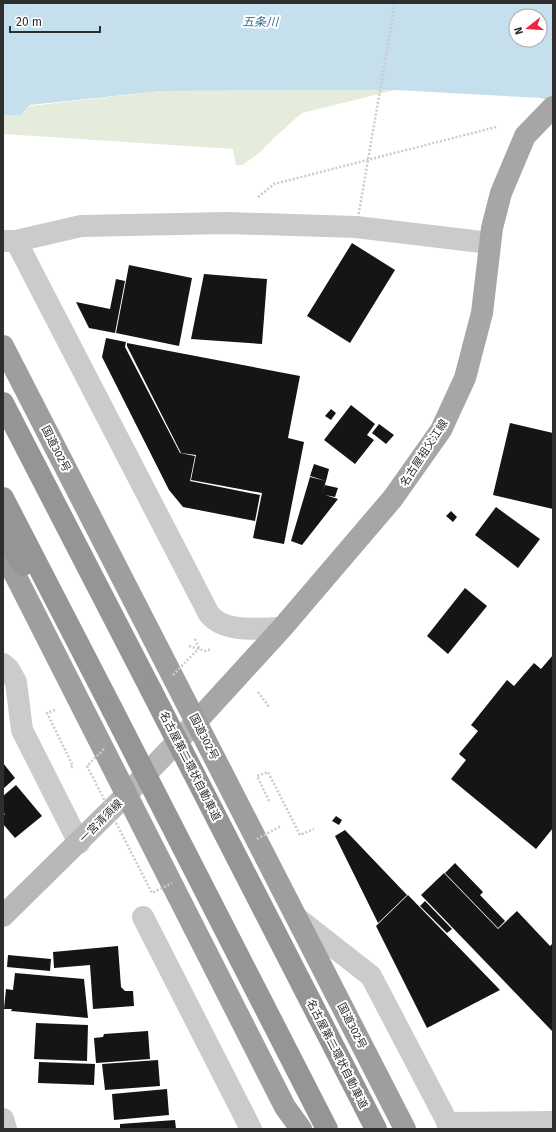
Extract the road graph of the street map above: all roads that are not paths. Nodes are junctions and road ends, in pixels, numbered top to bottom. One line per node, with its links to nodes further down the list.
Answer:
1 (553, 107): 2 (main road, 名古屋祖父江線)
2 (491, 236): 3 (street); 11 (main road, 名古屋祖父江線)
3 (10, 241): 11 (street)
4 (3, 346): 14 (highway, 国道302号)
5 (3, 403): 29 (highway, 名古屋第二環状自動車道, bridge)
6 (3, 498): 13 (highway)
7 (3, 533): 13 (highway)
8 (3, 551): 10 (highway)
9 (3, 578): 10 (street)
10 (24, 592): 15 (highway)
11 (282, 628): 14 (main road, 名古屋祖父江線)
12 (3, 664): 16 (street)
13 (112, 709): 28 (highway, bridge)
14 (196, 722): 15 (main road, 一宮清須線); 19 (highway, 国道302号)
15 (127, 794): 16 (main road, 一宮清須線); 20 (highway)
16 (79, 843): 17 (main road, 一宮清須線)
17 (3, 916)
18 (143, 918): 25 (street)
19 (297, 918): 23 (street); 30 (highway, 国道302号)
20 (285, 1107): 26 (street); 27 (highway)
21 (3, 1119): 24 (street)
22 (553, 1122): 23 (street)
23 (449, 1126)
24 (6, 1129)
25 (251, 1129)
26 (292, 1129)
27 (301, 1129)
28 (327, 1129)
29 (376, 1129)
30 (404, 1129)

